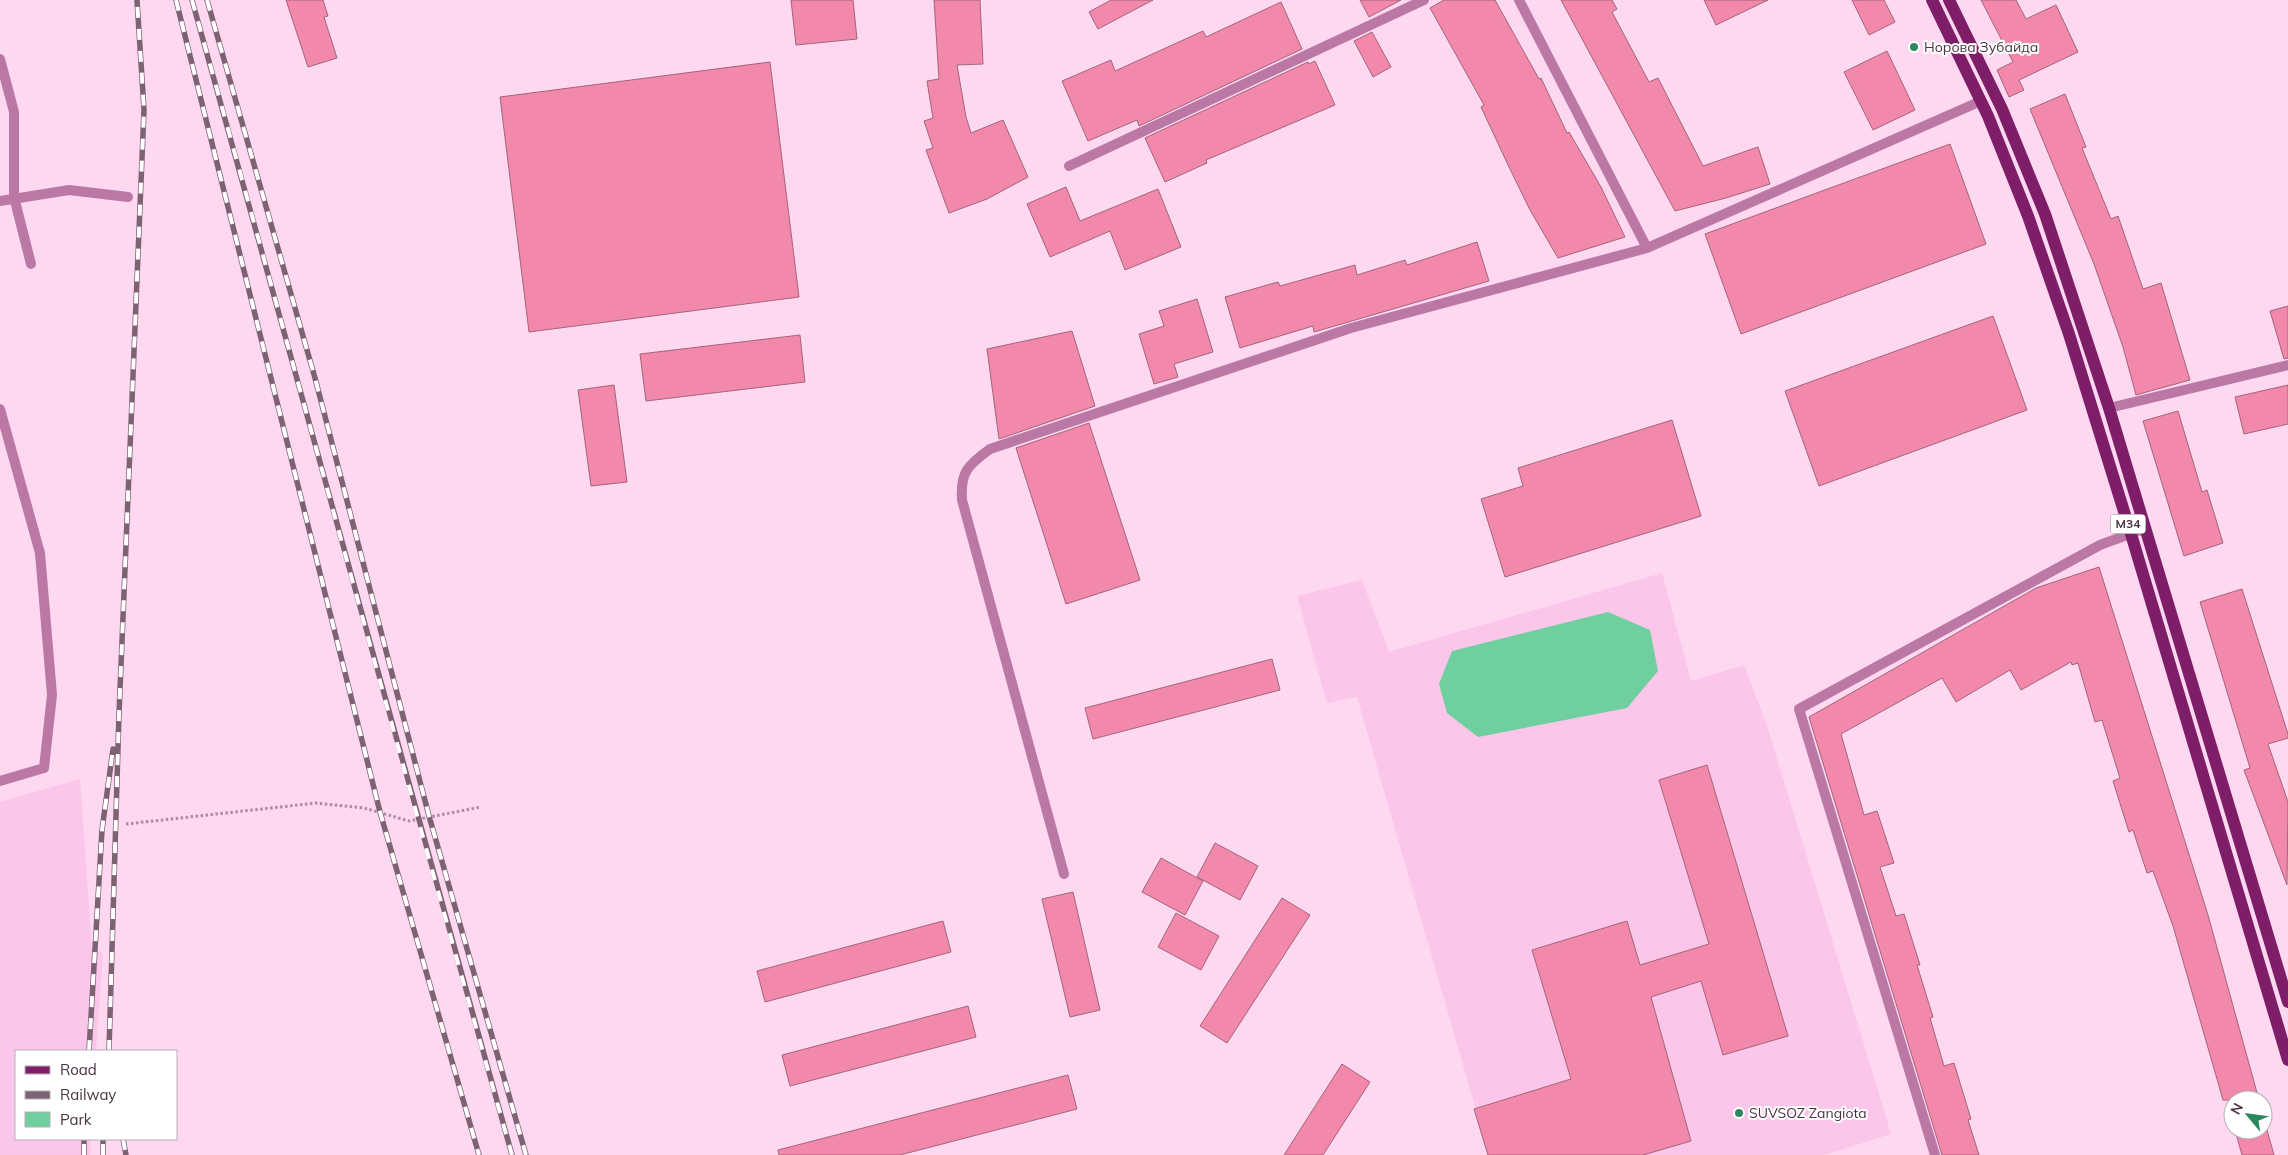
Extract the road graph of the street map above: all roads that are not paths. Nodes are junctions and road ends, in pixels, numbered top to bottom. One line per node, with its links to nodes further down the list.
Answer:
1 (1424, 0): 7 (street)
2 (1519, 0): 11 (street)
3 (1932, 0): 6 (main road, M34)
4 (1949, 0): 15 (main road, M34)
5 (0, 59): 8 (street)
6 (1981, 101): 11 (street); 17 (main road, M34)
7 (1069, 166)
8 (14, 197): 9 (street); 10 (street); 12 (street)
9 (128, 198)
10 (0, 201)
11 (1647, 248): 19 (street)
12 (31, 264)
13 (2288, 365): 15 (street)
14 (0, 408): 18 (street)
15 (2109, 408): 16 (main road, M34)
16 (2146, 528): 17 (street); 20 (main road, M34)
17 (2131, 534): 21 (main road, M34); 22 (street)
18 (0, 781)
19 (1064, 874)
20 (2288, 1002)
21 (2288, 1060)
22 (1935, 1155)

